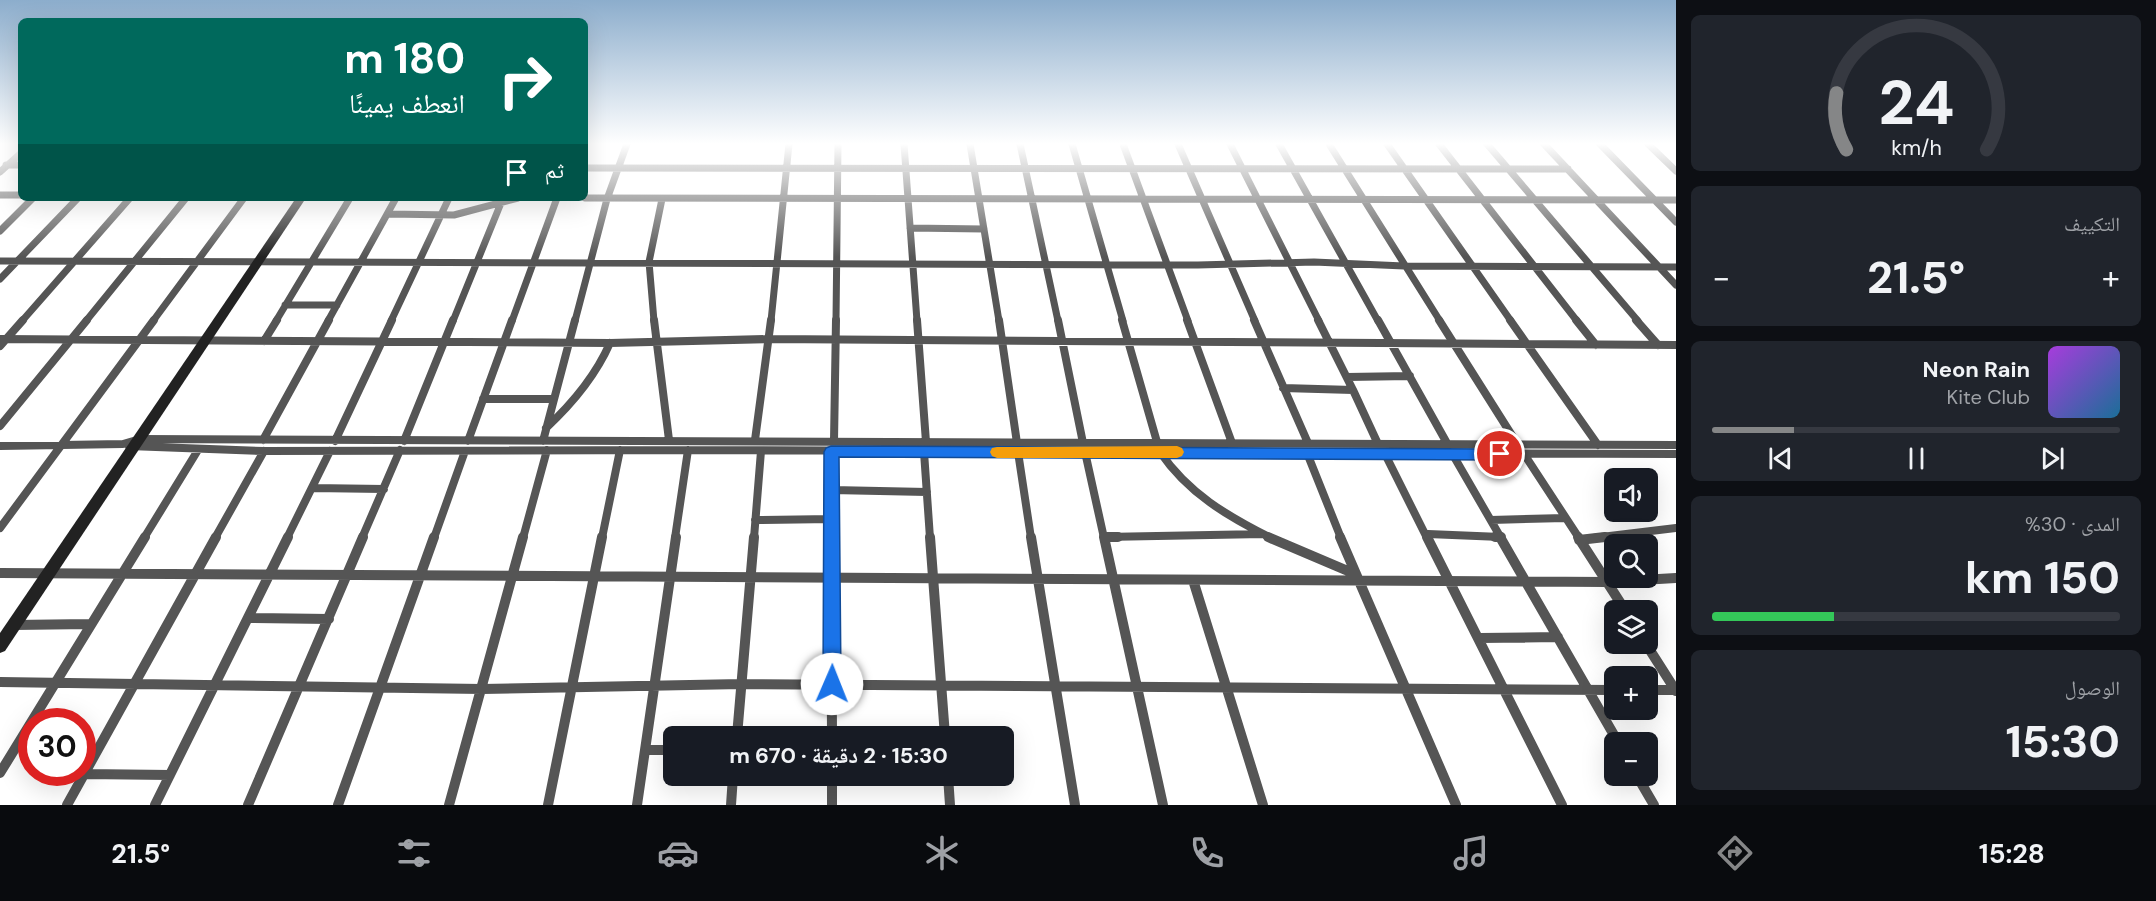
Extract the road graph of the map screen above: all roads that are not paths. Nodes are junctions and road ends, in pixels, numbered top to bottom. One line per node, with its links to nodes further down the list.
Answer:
1 (613, 182): 32 (street)
2 (786, 182): 21 (street)
3 (838, 182): 20 (street)
4 (906, 182): 22 (street)
5 (976, 182): 23 (street)
6 (1029, 182): 24 (street)
7 (1081, 182): 27 (street)
8 (1136, 182): 28 (street)
9 (1194, 182): 29 (street)
10 (1250, 182): 30 (street)
11 (1300, 182): 33 (street)
12 (1352, 182): 34 (street)
13 (1414, 182): 35 (street)
14 (1468, 182): 36 (street)
15 (1519, 182): 31 (street)
16 (1580, 182): 37 (street)
17 (1636, 182): 38 (street)
18 (0, 195): 19 (street)
19 (18, 195)
20 (838, 196): 21 (street); 22 (street); 72 (street)
21 (785, 197): 26 (street); 71 (street)
22 (908, 197): 23 (street); 54 (street)
23 (978, 197): 24 (street); 55 (street)
24 (1032, 197): 27 (street); 75 (street)
25 (588, 198): 32 (street)
26 (662, 198): 32 (street); 67 (street)
27 (1086, 198): 28 (street); 76 (street)
28 (1142, 198): 29 (street); 78 (street)
29 (1200, 198): 30 (street); 79 (street)
30 (1258, 198): 33 (street); 70 (street)
31 (1533, 198): 36 (street); 37 (street); 83 (street)
32 (607, 199): 69 (street)
33 (1310, 199): 34 (street); 77 (street)
34 (1363, 199): 35 (street); 80 (street)
35 (1426, 199): 36 (street); 81 (street)
36 (1481, 199): 82 (street)
37 (1596, 199): 38 (street); 84 (street)
38 (1654, 200): 39 (street); 53 (street)
39 (1676, 200)
40 (30, 201): 56 (street)
41 (75, 201): 58 (street)
42 (127, 201): 59 (street)
43 (184, 201): 62 (street)
44 (242, 201): 60 (street)
45 (299, 201): 61 (street)
46 (348, 201): 63 (street)
47 (394, 201): 51 (street)
48 (449, 201): 52 (street)
49 (502, 201): 52 (street); 66 (street)
50 (555, 201): 68 (street)
51 (388, 214): 52 (street); 64 (street)
52 (442, 216): 65 (street)
53 (1676, 222)
54 (910, 228): 55 (street); 73 (street)
55 (984, 229): 74 (street)
56 (0, 231)
57 (0, 261): 58 (street)
58 (17, 261): 59 (street); 86 (street)
59 (75, 261): 62 (street); 90 (street)
60 (196, 261): 61 (street); 62 (street); 93 (street)
61 (258, 261): 63 (street); 94 (street)
62 (133, 262): 91 (street)
63 (311, 262): 64 (street); 88 (street)
64 (361, 262): 65 (street); 89 (street)
65 (420, 262): 66 (street); 95 (street)
66 (477, 262): 68 (street); 98 (street)
67 (649, 262): 69 (street); 71 (street); 105 (street)
68 (532, 263): 69 (street); 99 (street)
69 (589, 263): 104 (street)
70 (1290, 263): 77 (street); 79 (street); 107 (street)
71 (778, 264): 72 (street); 92 (street)
72 (837, 264): 73 (street); 100 (street)
73 (913, 264): 74 (street); 101 (street)
74 (991, 264): 75 (street); 102 (street)
75 (1047, 264): 76 (street); 103 (street)
76 (1107, 264): 78 (street); 106 (street)
77 (1345, 264): 80 (street); 108 (street)
78 (1166, 265): 79 (street); 111 (street)
79 (1230, 265): 112 (street)
80 (1404, 266): 81 (street); 109 (street)
81 (1473, 266): 82 (street); 113 (street)
82 (1533, 266): 83 (street); 114 (street)
83 (1591, 266): 84 (street); 115 (street)
84 (1659, 266): 85 (street); 87 (street)
85 (1676, 267)
86 (0, 279)
87 (1676, 285)
88 (285, 305): 89 (street); 96 (street)
89 (337, 305): 97 (street)
90 (3, 339): 91 (street); 117 (street)
91 (72, 339): 93 (street); 124 (street)
92 (769, 339): 100 (street); 105 (street); 127 (street)
93 (138, 340): 94 (street); 131 (street)
94 (206, 340): 96 (street); 128 (street)
95 (382, 340): 97 (street); 98 (street); 138 (street)
96 (264, 341): 97 (street)
97 (318, 341): 137 (street)
98 (444, 341): 99 (street); 132 (street)
99 (504, 341): 104 (street); 122 (street)
100 (836, 341): 101 (street); 141 (street)
101 (919, 341): 102 (street); 142 (street)
102 (1002, 341): 103 (street); 143 (street)
103 (1064, 342): 106 (street); 145 (street)
104 (569, 343): 110 (street); 123 (street)
105 (656, 343): 110 (street); 126 (street)
106 (1130, 343): 111 (street); 144 (street)
107 (1330, 343): 108 (street); 112 (street); 119 (street)
108 (1391, 343): 109 (street); 118 (street)
109 (1453, 343): 113 (street); 133 (street)
110 (610, 344): 125 (street)
111 (1196, 344): 112 (street); 129 (street)
112 (1263, 344): 120 (street)
113 (1528, 345): 114 (street); 134 (street)
114 (1596, 345): 115 (street)
115 (1659, 345): 116 (street)
116 (1676, 345)
117 (0, 346)
118 (1410, 376): 119 (street); 150 (street)
119 (1347, 377): 121 (street)
120 (1283, 388): 121 (street); 146 (street)
121 (1353, 390): 130 (street)
122 (483, 399): 123 (street); 139 (street)
123 (554, 399): 125 (street)
124 (0, 426)
125 (546, 429): 140 (street)
126 (669, 440): 127 (street); 140 (street)
127 (755, 440): 141 (street)
128 (132, 443): 131 (street); 137 (street); 147 (street); 171 (street)
129 (1232, 443): 144 (street); 146 (street)
130 (1378, 444): 146 (street); 150 (street)
131 (62, 445): 136 (street); 163 (street)
132 (402, 445): 138 (street); 139 (street); 156 (street)
133 (1518, 445): 134 (street); 150 (street)
134 (1598, 445): 135 (street)
135 (1676, 445)
136 (0, 446)
137 (263, 446): 138 (street); 147 (street); 173 (street)
138 (333, 446): 155 (street)
139 (466, 446): 140 (street); 176 (street)
140 (545, 446): 148 (street); 177 (street)
141 (833, 446): 142 (street); 151 (street); 157 (street)
142 (925, 447): 143 (street); 158 (street)
143 (1018, 447): 145 (street); 184 (street)
144 (1159, 447): 145 (street); 146 (street); 165 (street)
145 (1084, 448): 167 (street)
146 (1307, 448): 152 (street); 179 (street)
147 (198, 450): 172 (street)
148 (620, 450): 149 (street); 180 (street)
149 (688, 450): 151 (street); 181 (street)
150 (1451, 450): 152 (street); 153 (street); 162 (street)
151 (761, 451): 161 (street)
152 (1385, 454): 166 (street)
153 (1524, 454): 154 (street); 159 (street)
154 (1676, 454)
155 (312, 488): 156 (street); 174 (street)
156 (384, 489): 175 (street)
157 (832, 490): 158 (street); 160 (street)
158 (927, 492): 178 (street)
159 (1565, 518): 162 (street); 169 (street)
160 (832, 519): 161 (street); 183 (street)
161 (755, 520): 182 (street)
162 (1491, 520): 168 (street)
163 (0, 528)
164 (1676, 528): 169 (street)
165 (1264, 534): 167 (street); 179 (street)
166 (1428, 534): 168 (street); 189 (street)
167 (1104, 537): 187 (street)
168 (1501, 537): 190 (street)
169 (1579, 540): 185 (street)
170 (0, 573): 171 (street)
171 (48, 573): 172 (street); 196 (street)
172 (121, 573): 173 (street); 195 (street)
173 (196, 573): 174 (street); 203 (street)
174 (269, 574): 175 (street); 193 (street)
175 (347, 575): 176 (street); 194 (street)
176 (420, 576): 177 (street); 216 (street)
177 (513, 576): 180 (street); 217 (street)
178 (934, 577): 183 (street); 184 (street); 208 (street)
179 (1356, 577): 188 (street); 189 (street); 214 (street)
180 (593, 578): 181 (street); 213 (street)
181 (670, 578): 182 (street); 207 (street)
182 (750, 578): 183 (street); 204 (street)
183 (833, 578): 205 (street)
184 (1038, 578): 187 (street); 209 (street)
185 (1604, 579)
186 (1676, 579): 191 (street)
187 (1114, 580): 188 (street); 210 (street)
188 (1193, 580): 211 (street)
189 (1451, 580): 190 (street); 198 (street)
190 (1526, 580): 192 (street); 197 (street)
191 (1658, 580)
192 (1604, 582)
193 (248, 618): 194 (street); 206 (street)
194 (328, 619): 212 (street)
195 (90, 624): 196 (street); 202 (street)
196 (14, 625): 199 (street)
197 (1558, 636): 198 (street); 218 (street)
198 (1480, 638): 215 (street)
199 (0, 646)
200 (1653, 654): 221 (street)
201 (0, 682): 202 (street)
202 (54, 682): 203 (street); 229 (street)
203 (134, 684): 206 (street); 228 (street)
204 (742, 684): 205 (street); 207 (street); 222 (street)
205 (832, 684): 208 (street); 223 (street)
206 (215, 685): 212 (street); 231 (street)
207 (655, 685): 213 (street); 226 (street)
208 (941, 685): 209 (street); 224 (street)
209 (1054, 685): 210 (street); 247 (street)
210 (1137, 686): 211 (street); 248 (street)
211 (1226, 686): 214 (street); 249 (street)
212 (299, 687): 216 (street); 239 (street)
213 (572, 687): 217 (street); 242 (street)
214 (1405, 688): 215 (street); 250 (street)
215 (1505, 688): 218 (street); 251 (street)
216 (379, 689): 217 (street); 240 (street)
217 (482, 689): 241 (street)
218 (1588, 690): 219 (street); 225 (street)
219 (1604, 690)
220 (1658, 690): 221 (street)
221 (1676, 690)
222 (738, 726)
223 (832, 726)
224 (944, 726)
225 (1612, 732)
226 (645, 750): 227 (street); 243 (street)
227 (663, 750)
228 (96, 752)
229 (0, 773)
230 (96, 774): 231 (street)
231 (170, 775): 238 (street)
232 (77, 786): 237 (street)
233 (732, 786): 244 (street)
234 (832, 786): 245 (street)
235 (949, 786): 246 (street)
236 (1643, 786): 252 (street)
237 (67, 805)
238 (155, 805)
239 (248, 805)
240 (338, 805)
241 (449, 805)
242 (548, 805)
243 (637, 805)
244 (731, 805)
245 (832, 805)
246 (950, 805)
247 (1075, 805)
248 (1163, 805)
249 (1263, 805)
250 (1456, 805)
251 (1562, 805)
252 (1654, 805)

